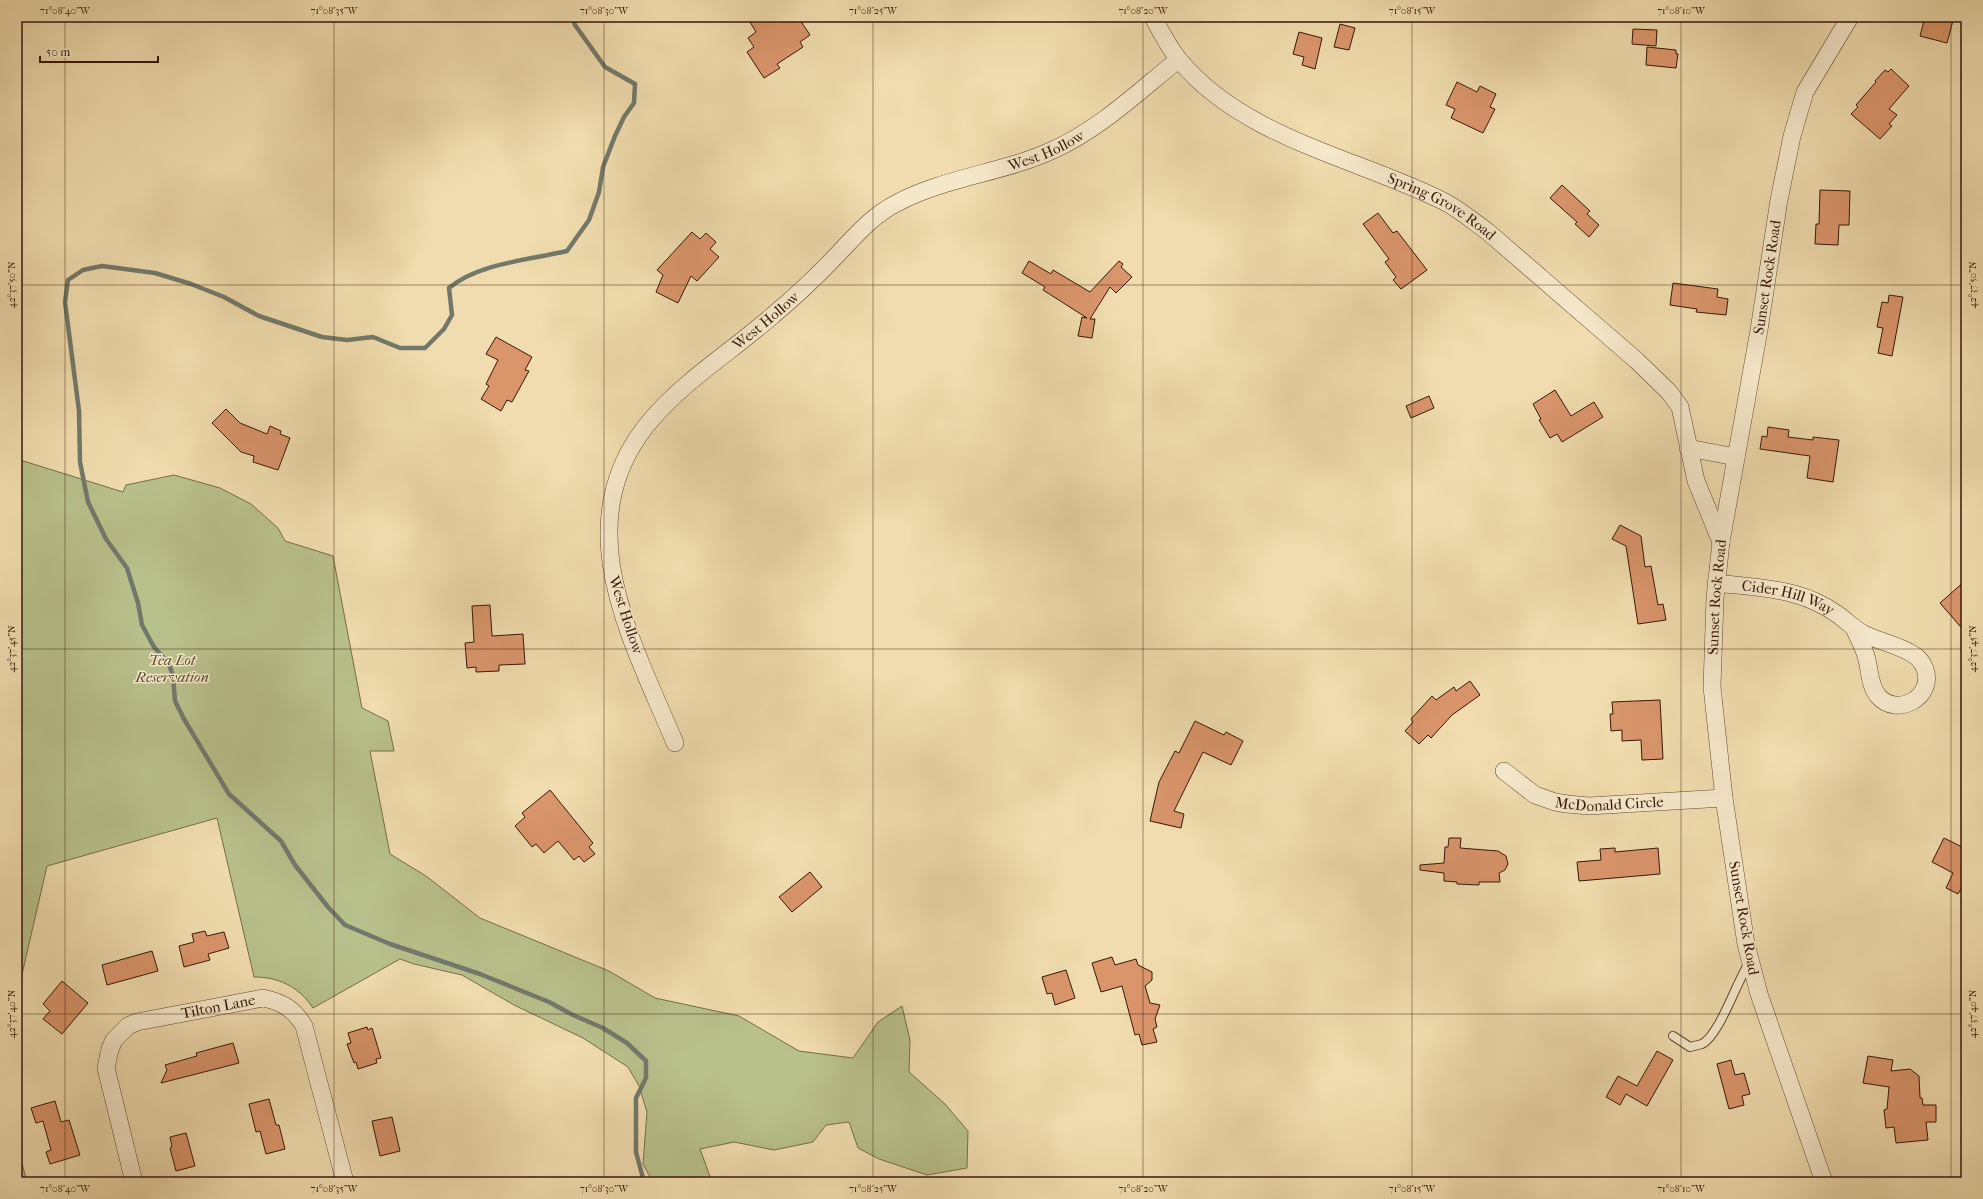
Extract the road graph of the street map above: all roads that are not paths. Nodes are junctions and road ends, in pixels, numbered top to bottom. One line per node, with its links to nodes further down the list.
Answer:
1 (1153, 17): 3 (street, Spring Grove Road)
2 (1850, 17): 5 (street, Sunset Rock Road)
3 (1178, 60): 4 (street, Spring Grove Road); 9 (street, West Hollow)
4 (1688, 448): 5 (street); 6 (street, Spring Grove Road)
5 (1736, 457): 6 (street, Sunset Rock Road)
6 (1721, 542): 7 (street, Sunset Rock Road)
7 (1716, 583): 8 (street, Cider Hill Way); 11 (street, Sunset Rock Road)
8 (1854, 628): 8 (street, Cider Hill Way)
9 (675, 743)
10 (1504, 771): 11 (street, McDonald Circle)
11 (1724, 798): 12 (street, Sunset Rock Road)
12 (1749, 963): 13 (lane); 16 (street, Sunset Rock Road)
13 (1673, 1036)
14 (134, 1182): 15 (street, Tilton Lane)
15 (345, 1182)
16 (1824, 1182)

